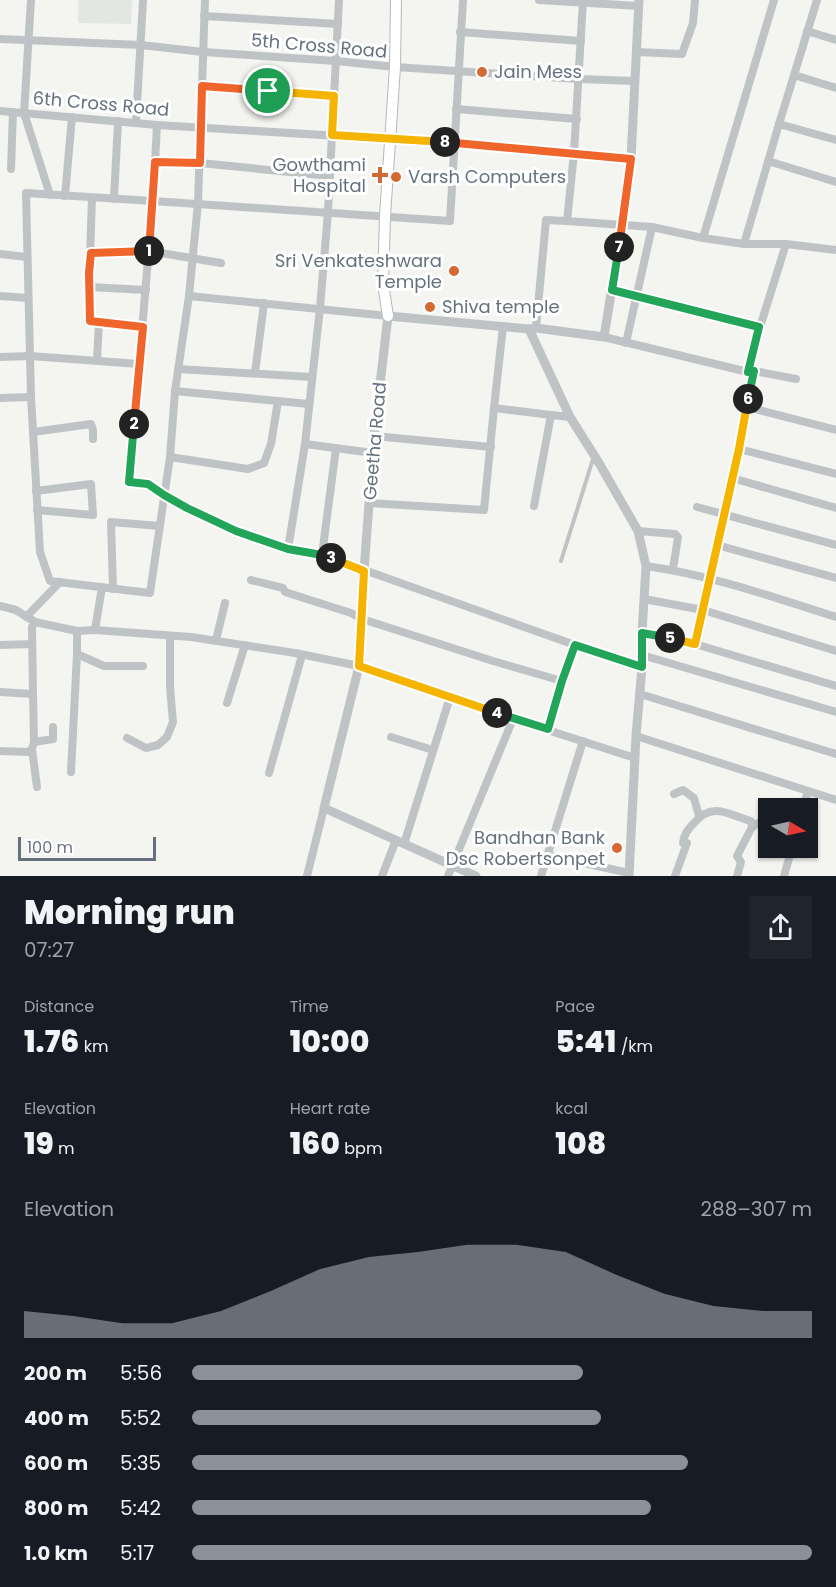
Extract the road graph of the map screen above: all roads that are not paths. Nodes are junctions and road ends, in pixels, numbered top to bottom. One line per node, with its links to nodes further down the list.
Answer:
1 (31, 0): 18 (street)
2 (143, 0): 21 (street)
3 (205, 0): 13 (street)
4 (339, 0): 14 (street)
5 (396, 0): 25 (main road, Geetha Road)
6 (463, 0): 16 (street)
7 (539, 0): 11 (street)
8 (694, 0): 23 (street)
9 (774, 0): 67 (street)
10 (817, 0): 15 (street)
11 (583, 1): 12 (street); 20 (street)
12 (639, 3): 23 (street)
13 (204, 16): 14 (street); 22 (street)
14 (338, 24): 24 (street)
15 (807, 31): 19 (street); 27 (street)
16 (460, 32): 20 (street); 26 (street)
17 (0, 39): 18 (street, 5th Cross Road)
18 (28, 40): 21 (street, 5th Cross Road); 36 (street)
19 (836, 40)
20 (581, 41): 28 (street)
21 (141, 45): 22 (street, 5th Cross Road); 40 (street)
22 (203, 52): 24 (street, 5th Cross Road); 30 (street)
23 (637, 52): 29 (street)
24 (336, 61): 25 (street, 5th Cross Road); 32 (street)
25 (395, 67): 26 (street, 5th Cross Road); 45 (main road, Geetha Road)
26 (458, 70): 28 (street, 5th Cross Road); 33 (street)
27 (794, 75): 31 (street); 41 (street)
28 (579, 79): 29 (street, 5th Cross Road); 38 (street)
29 (635, 81): 49 (street)
30 (202, 86): 32 (street); 43 (street)
31 (836, 88)
32 (334, 96): 44 (street)
33 (456, 109): 38 (street); 47 (street)
34 (0, 111): 35 (street, 6th Cross Road)
35 (13, 112): 36 (street, 6th Cross Road); 53 (street)
36 (24, 113): 37 (street, 6th Cross Road); 56 (street)
37 (72, 117): 39 (street, 6th Cross Road); 57 (street)
38 (577, 119): 48 (street)
39 (118, 121): 40 (street, 6th Cross Road); 59 (street)
40 (136, 123): 42 (street, 6th Cross Road)
41 (778, 124): 46 (street); 50 (street)
42 (157, 125): 43 (street, 6th Cross Road); 51 (street)
43 (201, 127): 44 (street, 6th Cross Road); 52 (street)
44 (332, 135): 45 (street, 6th Cross Road); 54 (street)
45 (390, 138): 47 (street, 6th Cross Road); 63 (main road, Geetha Road)
46 (836, 140)
47 (454, 142): 48 (street, 6th Cross Road); 63 (street)
48 (574, 153): 49 (street, 6th Cross Road); 64 (street)
49 (631, 159): 65 (street)
50 (768, 161): 55 (street); 68 (street)
51 (155, 162): 52 (street); 60 (street)
52 (200, 163): 54 (street); 61 (street)
53 (11, 169)
54 (330, 176): 62 (street)
55 (836, 182)
56 (50, 195): 57 (street); 74 (street)
57 (65, 196): 58 (street)
58 (92, 198): 59 (street); 72 (street)
59 (114, 199): 60 (street)
60 (153, 201): 61 (street); 71 (street)
61 (198, 203): 62 (street); 75 (street)
62 (328, 212): 63 (street); 85 (street)
63 (385, 216): 86 (main road, Geetha Road)
64 (567, 221): 65 (street); 91 (street)
65 (622, 225): 66 (street); 79 (street)
66 (652, 227): 67 (street); 82 (street)
67 (703, 238): 68 (street)
68 (744, 244): 69 (street)
69 (786, 244): 70 (street); 90 (street)
70 (836, 250)
71 (149, 251): 72 (street); 75 (street); 78 (street)
72 (91, 253): 77 (street)
73 (0, 254): 74 (street)
74 (27, 257): 83 (street)
75 (193, 259): 76 (street); 81 (street)
76 (221, 263)
77 (89, 287): 78 (street); 87 (street)
78 (146, 290): 89 (street)
79 (612, 290): 82 (street); 92 (street)
80 (0, 296): 83 (street)
81 (189, 296): 84 (street); 98 (street)
82 (637, 296): 90 (street); 93 (street)
83 (28, 298): 94 (street)
84 (264, 303): 85 (street); 100 (street)
85 (320, 308): 86 (street); 101 (street)
86 (388, 316): 88 (street); 114 (street, Geetha Road)
87 (99, 322): 89 (street); 96 (street)
88 (503, 326): 91 (street); 109 (street)
89 (143, 327): 97 (street)
90 (759, 327): 99 (street)
91 (533, 328): 92 (street); 111 (street)
92 (604, 337): 93 (street)
93 (626, 343): 99 (street)
94 (30, 356): 95 (street); 96 (street); 104 (street)
95 (0, 357)
96 (97, 361): 97 (street)
97 (140, 364): 126 (street)
98 (178, 369): 100 (street); 103 (street)
99 (751, 371): 102 (street); 108 (street)
100 (255, 373): 101 (street)
101 (312, 377): 107 (street)
102 (796, 379)
103 (175, 391): 106 (street); 122 (street)
104 (31, 397): 105 (street); 113 (street)
105 (0, 398)
106 (278, 401): 107 (street); 122 (street)
107 (309, 404): 116 (street)
108 (747, 407): 112 (street); 119 (street)
109 (494, 408): 110 (street); 117 (street)
110 (551, 416): 111 (street); 128 (street)
111 (570, 417): 121 (street)
112 (836, 430)
113 (33, 432): 115 (street); 125 (street)
114 (374, 436): 117 (street); 120 (street, Geetha Road)
115 (93, 439)
116 (305, 444): 118 (street); 137 (street)
117 (491, 447): 127 (street)
118 (336, 448): 120 (street); 138 (street)
119 (739, 449): 123 (street); 124 (street)
120 (373, 453): 127 (street, Geetha Road)
121 (594, 456): 134 (street); 139 (lane)
122 (170, 457): 126 (street)
123 (836, 474)
124 (732, 478): 130 (street); 132 (street)
125 (36, 491): 131 (street); 131 (street)
126 (164, 495): 133 (street); 137 (street)
127 (369, 503): 142 (street, Geetha Road)
128 (534, 506)
129 (697, 507): 132 (street)
130 (836, 508)
131 (38, 510): 146 (street)
132 (724, 514): 135 (street); 136 (street)
133 (160, 526): 148 (street); 148 (street)
134 (638, 531): 140 (street); 141 (street)
135 (717, 545): 143 (street); 144 (street)
136 (836, 545)
137 (288, 549): 138 (street)
138 (322, 555): 142 (street)
139 (561, 561)
140 (646, 566): 141 (street); 149 (street)
141 (673, 569): 143 (street)
142 (364, 571): 155 (street, Geetha Road); 166 (street)
143 (710, 578): 152 (street); 154 (street)
144 (836, 578)
145 (251, 580): 155 (street)
146 (60, 582): 147 (street); 153 (street)
147 (102, 587): 148 (street); 157 (street)
148 (113, 588)
149 (644, 599): 152 (street); 159 (street)
150 (225, 603): 161 (street)
151 (0, 606): 153 (street)
152 (703, 610): 163 (street); 167 (street)
153 (26, 616): 156 (street)
154 (836, 617)
155 (362, 619): 172 (street, Geetha Road); 174 (street)
156 (35, 622): 158 (street); 162 (street)
157 (95, 630): 158 (street); 160 (street)
158 (77, 631): 168 (street)
159 (642, 633): 163 (street); 170 (street)
160 (170, 636): 161 (street); 187 (street)
161 (216, 640): 165 (street)
162 (32, 644): 164 (street); 177 (street)
163 (695, 644): 175 (street)
164 (0, 645)
165 (245, 645): 169 (street); 180 (street)
166 (575, 645): 173 (street); 174 (street)
167 (836, 651)
168 (77, 654): 171 (street); 194 (street)
169 (302, 655): 172 (street); 195 (street)
170 (642, 655): 173 (street); 181 (street)
171 (143, 666)
172 (359, 666): 179 (street); 201 (street, Geetha Road)
173 (642, 667): 178 (street)
174 (562, 681): 184 (street)
175 (836, 686)
176 (0, 692): 177 (street)
177 (33, 694): 189 (street)
178 (640, 694): 185 (street); 192 (street)
179 (450, 697): 182 (street); 190 (street)
180 (227, 703)
181 (836, 712)
182 (513, 718): 184 (street); 208 (street)
183 (53, 727): 189 (street)
184 (548, 729): 188 (street)
185 (636, 736): 193 (street); 197 (street)
186 (391, 737): 190 (street)
187 (127, 738)
188 (583, 741): 193 (street); 206 (street)
189 (33, 746): 191 (street); 196 (street)
190 (434, 750): 205 (street)
191 (0, 751)
192 (836, 754)
193 (635, 758): 209 (street)
194 (72, 772)
195 (269, 773)
196 (37, 787)
197 (808, 791): 199 (street); 200 (street)
198 (674, 794): 202 (street)
199 (806, 798)
200 (836, 800)
201 (324, 808): 205 (street); 210 (street, Geetha Road)
202 (699, 816): 204 (street); 215 (street)
203 (758, 823): 204 (street)
204 (752, 827): 216 (street)
205 (400, 842): 208 (street); 211 (street)
206 (547, 855): 209 (street); 214 (street)
207 (789, 858): 217 (street)
208 (453, 866): 212 (street); 213 (street)
209 (629, 874)
210 (308, 876)
211 (382, 876)
212 (448, 876)
213 (476, 876)
214 (541, 876)
215 (675, 876)
216 (737, 876)
217 (784, 876)

